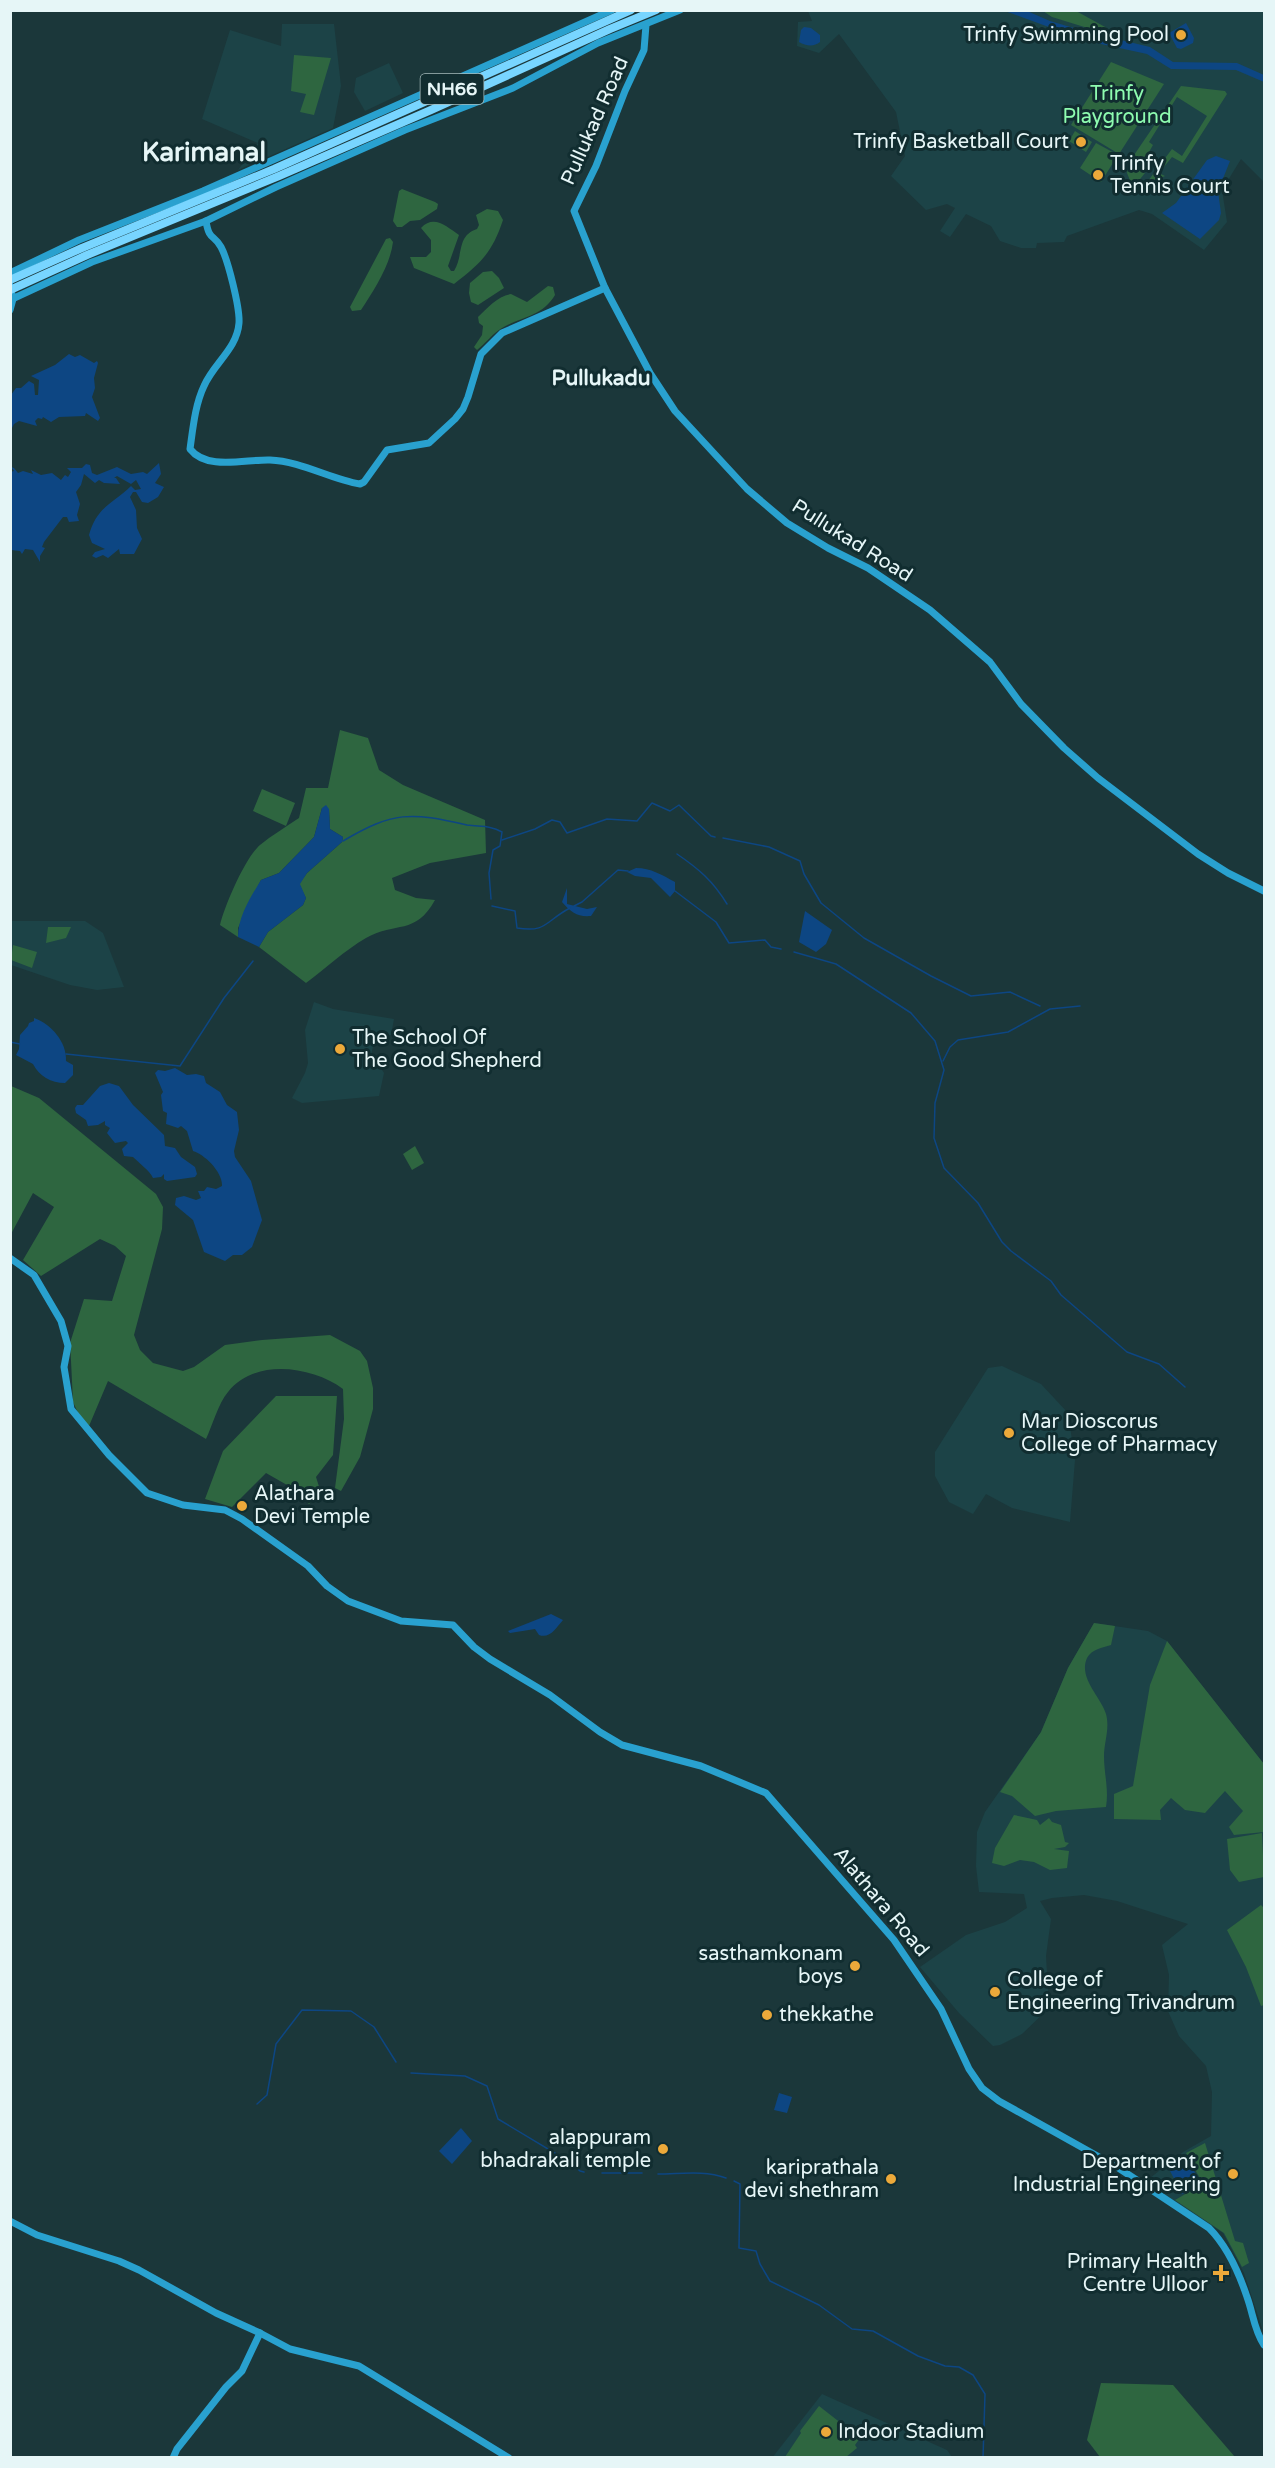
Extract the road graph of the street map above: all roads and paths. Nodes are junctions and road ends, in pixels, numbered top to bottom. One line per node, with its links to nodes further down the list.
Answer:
1 (612, 10): 7 (street)
2 (631, 10): 9 (highway, NH66)
3 (656, 10): 9 (highway, NH66)
4 (680, 10): 5 (street)
5 (646, 25): 6 (street); 8 (street, Pullukad Road)
6 (206, 221): 8 (street); 9 (street)
7 (10, 273)
8 (606, 288): 11 (street, Pullukad Road)
9 (11, 291): 10 (street)
10 (10, 310)
11 (1264, 891)
12 (10, 1258): 15 (street, Alathara Road)
13 (10, 2221): 14 (street)
14 (260, 2333): 16 (street); 17 (street)
15 (1264, 2345)
16 (173, 2457)
17 (509, 2457)

